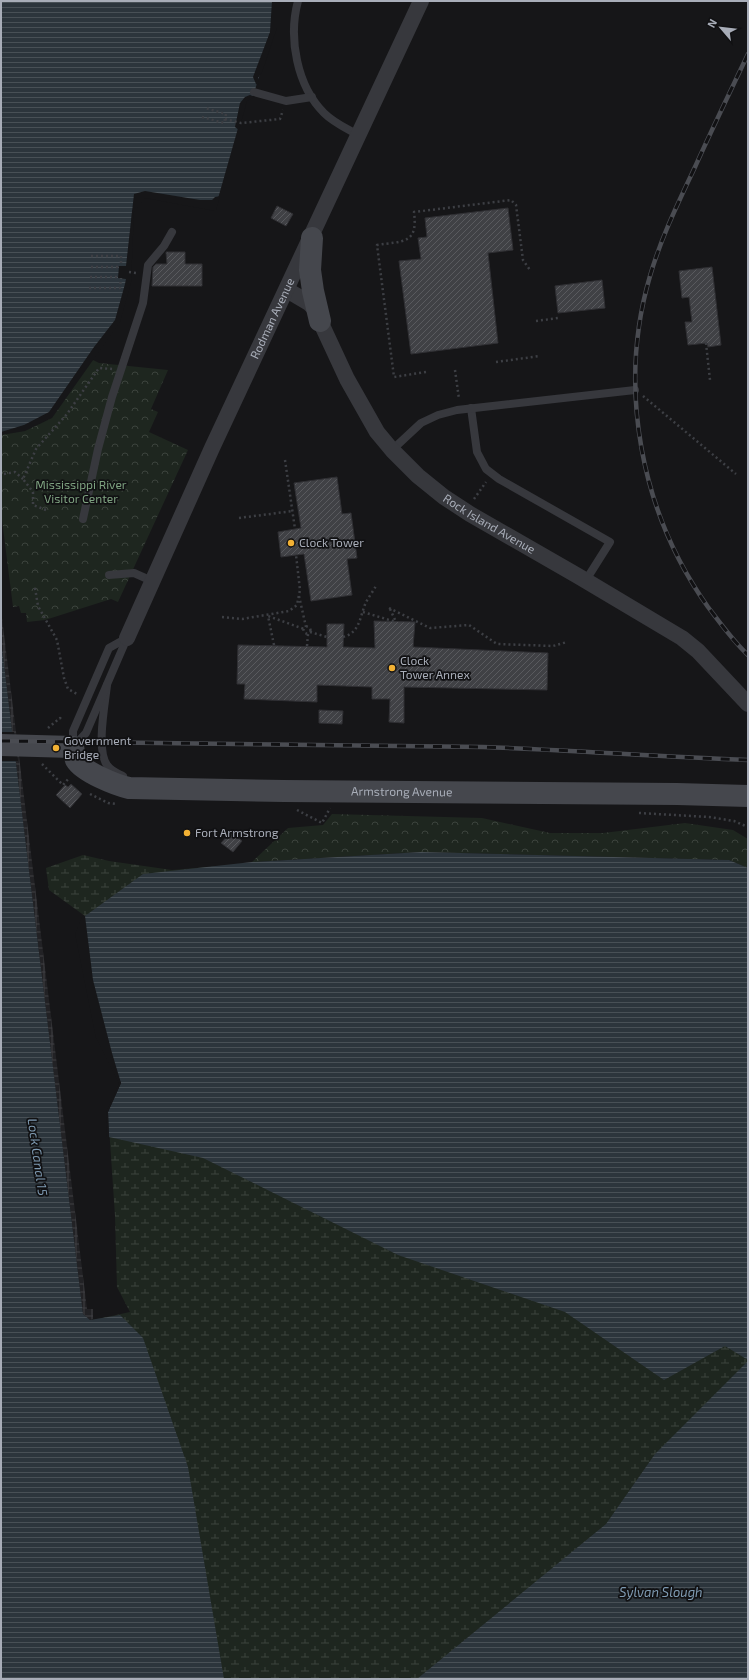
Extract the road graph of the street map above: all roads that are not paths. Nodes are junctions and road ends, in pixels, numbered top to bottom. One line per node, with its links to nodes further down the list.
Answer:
1 (298, 1): 4 (lane)
2 (421, 1): 5 (street, Rodman Avenue)
3 (254, 92): 4 (lane)
4 (312, 97): 5 (lane)
5 (358, 134): 7 (street, Rodman Avenue)
6 (172, 232): 13 (lane)
7 (312, 238): 8 (street, Rodman Avenue); 9 (street)
8 (287, 290): 9 (street, Rock Island Avenue); 16 (street, Rodman Avenue)
9 (320, 321): 12 (street, Rock Island Avenue)
10 (635, 390): 11 (lane)
11 (470, 408): 12 (lane); 15 (lane)
12 (392, 450): 15 (street, Rock Island Avenue)
13 (83, 519)
14 (109, 575): 16 (lane)
15 (586, 580): 19 (street, Rock Island Avenue)
16 (152, 581): 17 (street, Rodman Avenue)
17 (127, 638): 18 (lane, Rodman Avenue); 21 (lane)
18 (108, 685): 21 (lane, Rodman Avenue); 22 (lane, Rodman Avenue)
19 (748, 704)
20 (1, 745): 21 (street)
21 (73, 747): 22 (street, Armstrong Avenue)
22 (149, 788): 23 (street, Armstrong Avenue)
23 (745, 794)

